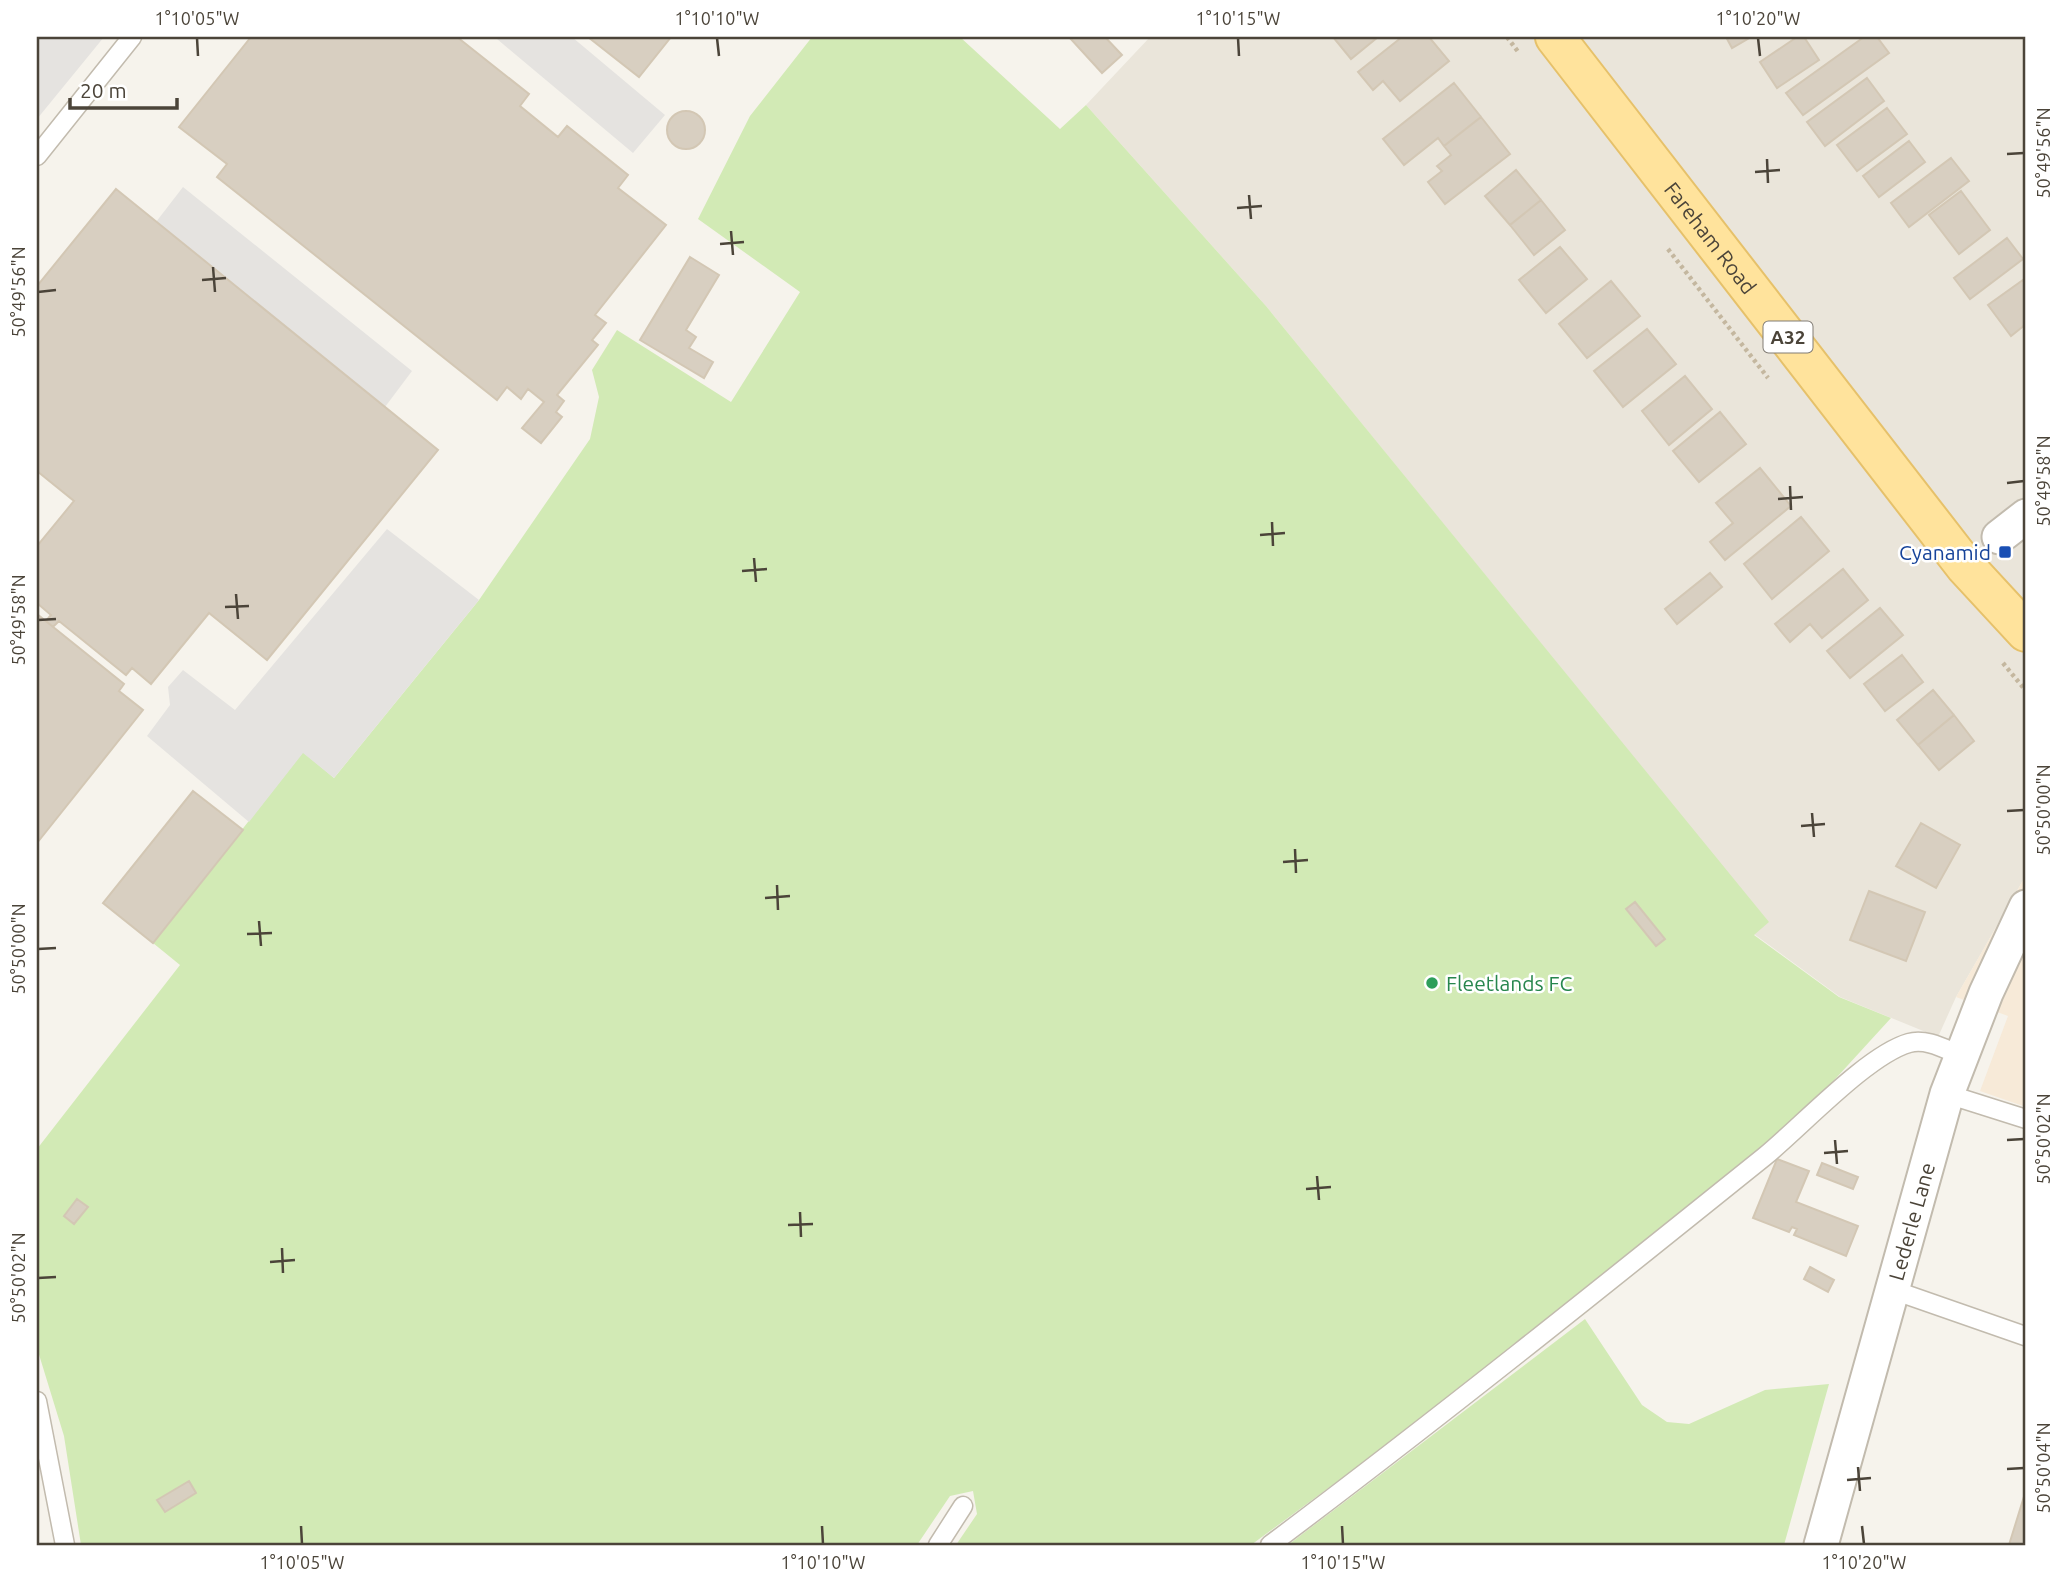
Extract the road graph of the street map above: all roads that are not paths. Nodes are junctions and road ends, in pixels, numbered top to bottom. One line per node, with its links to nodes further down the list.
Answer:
1 (132, 37): 3 (lane)
2 (1556, 37): 6 (main road, Fareham Road / A32)
3 (37, 156)
4 (2026, 516): 5 (street)
5 (1999, 537)
6 (2026, 632)
7 (2026, 906): 8 (street, Lederle Lane)
8 (1960, 1055): 9 (street, Lederle Lane); 17 (lane)
9 (1947, 1094): 10 (lane); 11 (street, Lederle Lane)
10 (2026, 1119)
11 (1893, 1290): 12 (lane); 18 (street, Lederle Lane)
12 (2025, 1336)
13 (37, 1401): 15 (lane)
14 (963, 1506): 16 (lane)
15 (65, 1545)
16 (938, 1545)
17 (1270, 1545)
18 (1821, 1545)

